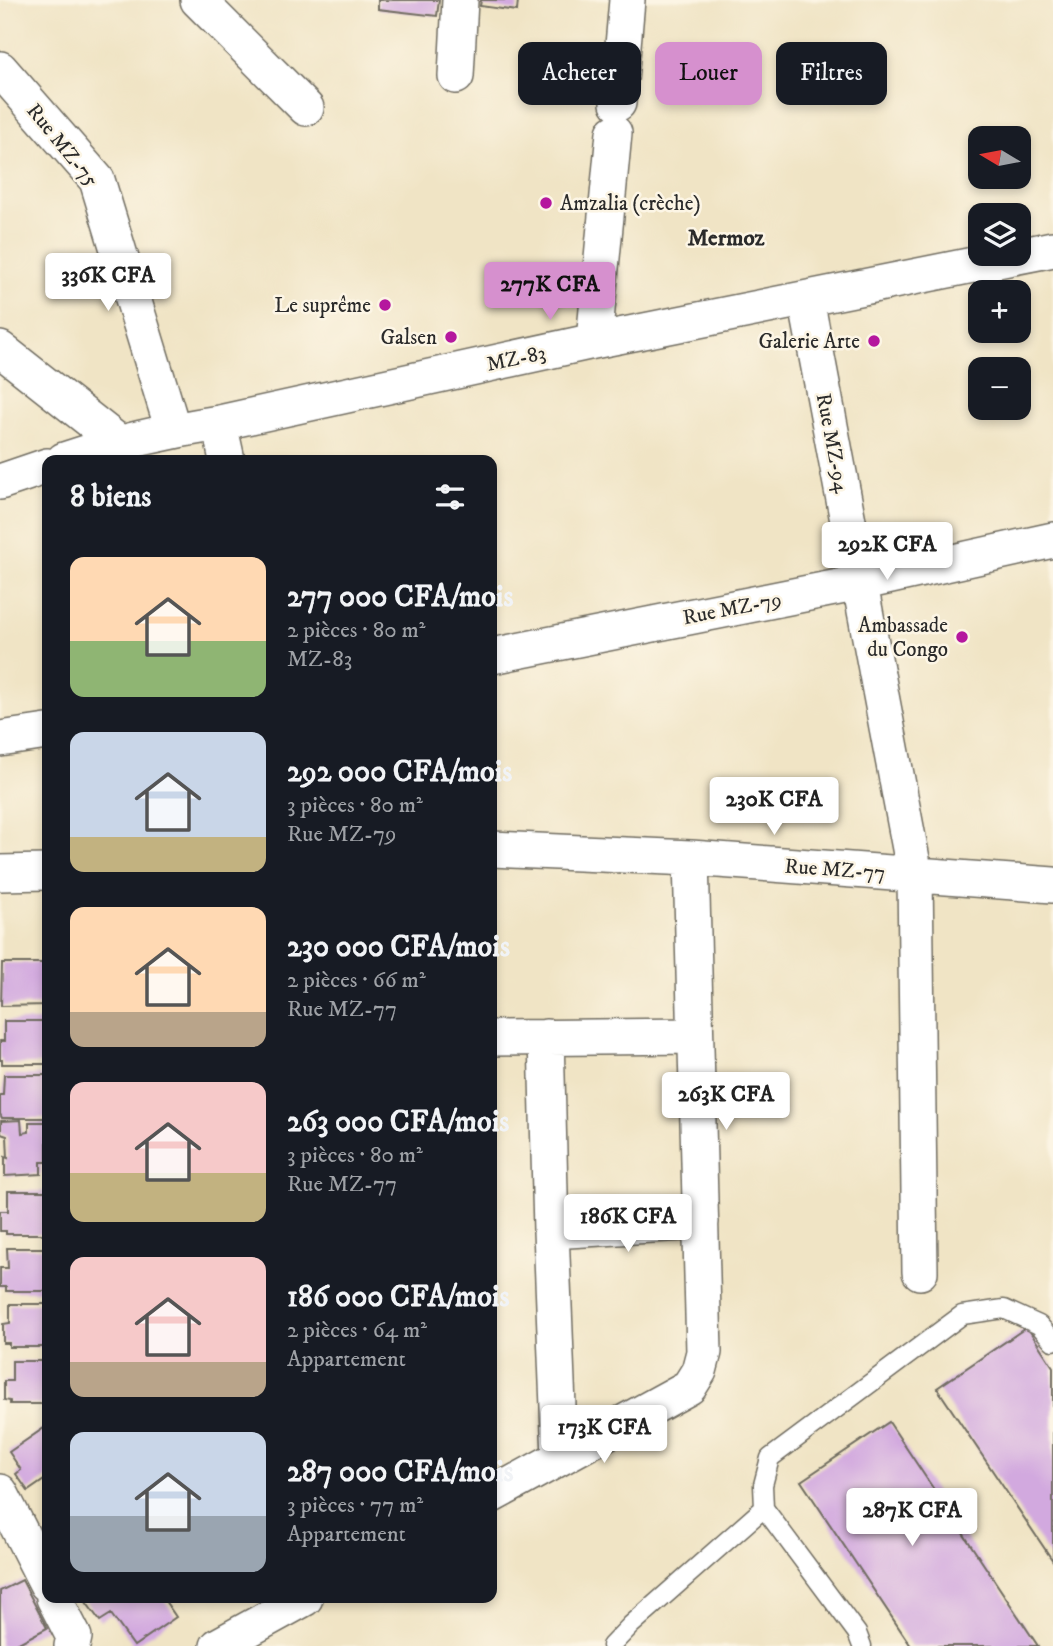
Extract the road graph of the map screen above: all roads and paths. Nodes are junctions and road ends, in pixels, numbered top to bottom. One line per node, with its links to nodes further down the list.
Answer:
1 (198, 0): 6 (street)
2 (460, 0): 5 (street)
3 (627, 0): 9 (street)
4 (0, 69): 12 (street, Rue MZ-75)
5 (456, 76)
6 (306, 108)
7 (1053, 249): 8 (street, MZ-83)
8 (806, 299): 9 (street, MZ-83); 19 (street, Rue MZ-94)
9 (594, 341): 11 (street, MZ-83)
10 (0, 349): 13 (street)
11 (219, 423): 12 (street, MZ-83); 15 (street)
12 (173, 430): 13 (street, MZ-83)
13 (118, 442): 14 (street, MZ-83)
14 (79, 455)
15 (227, 455)
16 (42, 468): 17 (street)
17 (0, 482)
18 (1053, 540): 19 (street, Rue MZ-79)
19 (859, 583): 20 (street, Rue MZ-79); 27 (street, Rue MZ-94)
20 (497, 655)
21 (42, 733): 22 (street)
22 (0, 739)
23 (497, 849): 24 (street, Rue MZ-77)
24 (691, 858): 27 (street, Rue MZ-77); 29 (street)
25 (42, 872): 26 (street)
26 (0, 873)
27 (915, 875): 28 (street, Rue MZ-77); 34 (street, Rue MZ-94)
28 (1053, 886)
29 (695, 1036): 30 (street); 32 (street)
30 (546, 1037): 31 (street); 33 (street)
31 (497, 1038)
32 (701, 1222): 33 (street); 36 (street)
33 (551, 1231): 36 (street)
34 (920, 1272)
35 (1053, 1341): 39 (lane)
36 (561, 1457): 38 (street)
37 (0, 1492): 40 (street)
38 (497, 1492)
39 (764, 1508): 45 (lane); 46 (lane)
40 (42, 1574)
41 (57, 1603): 43 (street)
42 (296, 1603): 44 (street)
43 (72, 1646)
44 (218, 1646)
45 (611, 1646)
46 (862, 1646)

